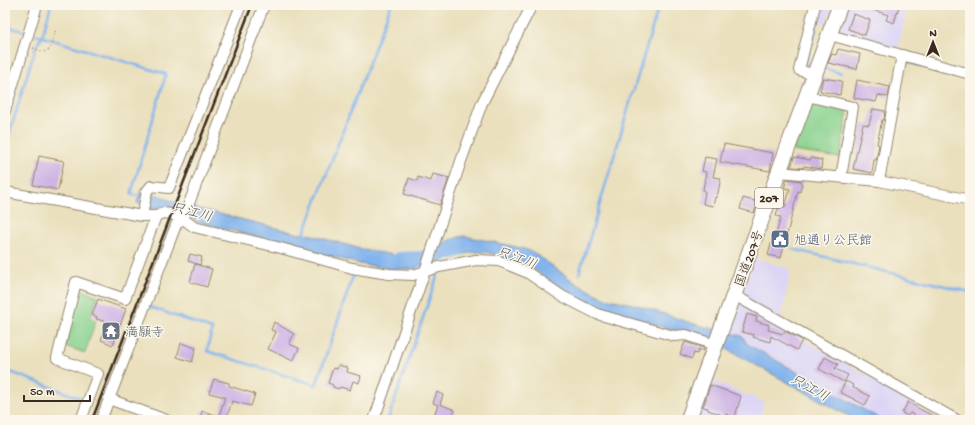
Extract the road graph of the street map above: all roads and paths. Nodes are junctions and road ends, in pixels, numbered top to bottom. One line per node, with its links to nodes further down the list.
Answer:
1 (37, 5): 9 (street)
2 (241, 5): 20 (street)
3 (264, 5): 21 (street)
4 (532, 5): 23 (street)
5 (815, 5): 11 (street)
6 (840, 5): 8 (highway, 国道207号 / 207)
7 (56, 29): 9 (path)
8 (830, 35): 10 (street); 11 (highway, 国道207号 / 207)
9 (28, 43): 14 (street)
10 (902, 55): 12 (street); 17 (street)
11 (816, 71): 13 (highway, 国道207号 / 207)
12 (970, 74)
13 (807, 96): 15 (highway, 国道207号 / 207); 16 (street)
14 (5, 111)
15 (779, 172): 16 (street); 24 (highway, 国道207号 / 207)
16 (840, 177): 17 (street)
17 (879, 181): 19 (street)
18 (5, 192): 20 (street)
19 (970, 200)
20 (143, 212): 22 (street)
21 (185, 212): 22 (street); 23 (street); 26 (street)
22 (156, 216): 27 (street)
23 (426, 267): 25 (street); 30 (street)
24 (734, 295): 25 (highway, 国道207号 / 207); 32 (street)
25 (715, 345): 31 (highway, 国道207号 / 207)
26 (109, 399): 28 (street); 29 (street)
27 (81, 420)
28 (101, 420)
29 (166, 420)
30 (374, 420)
31 (688, 420)
32 (957, 420)

